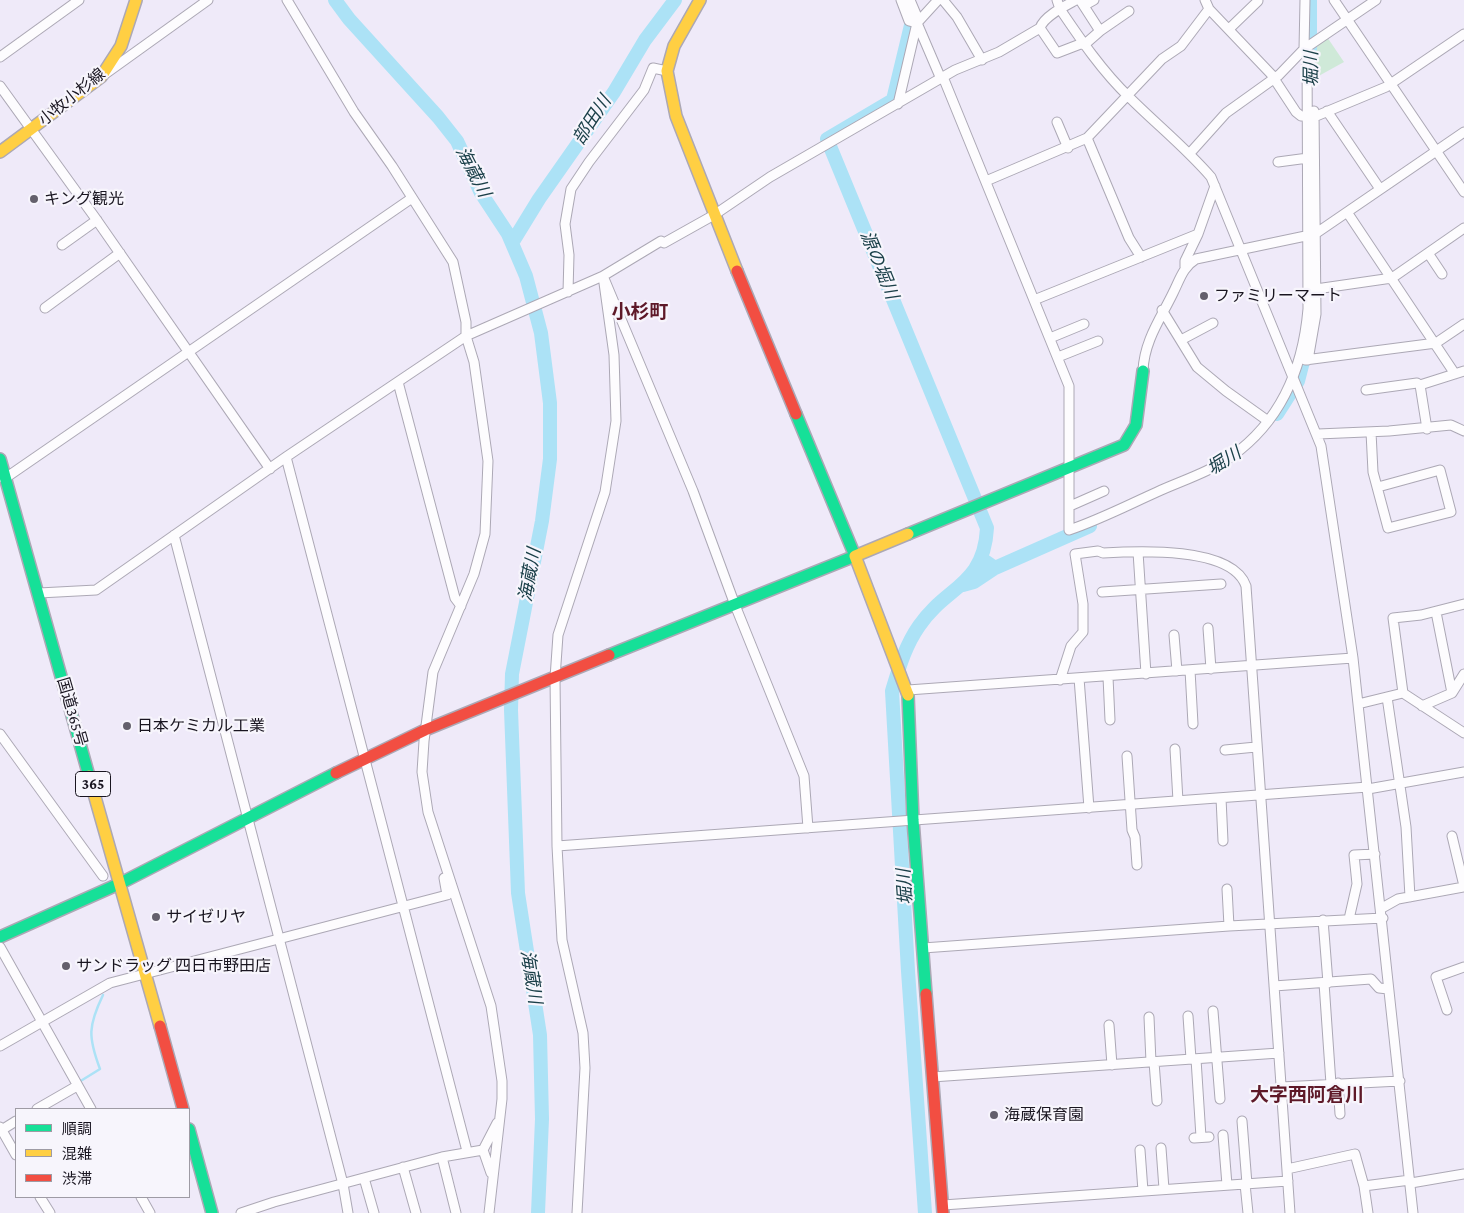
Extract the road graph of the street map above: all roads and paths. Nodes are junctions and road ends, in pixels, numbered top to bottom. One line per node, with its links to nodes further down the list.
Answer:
1 (79, 0): 29 (street)
2 (136, 0): 32 (main road, 小牧小杉線)
3 (208, 0): 32 (street)
4 (287, 0): 55 (street)
5 (700, 0): 31 (main road)
6 (900, 0): 22 (street)
7 (910, 0): 22 (street)
8 (938, 0): 22 (street)
9 (944, 0): 30 (street)
10 (1076, 0): 18 (street)
11 (1094, 0): 17 (street)
12 (1205, 0): 19 (street)
13 (1305, 0): 28 (street)
14 (1334, 0): 21 (street)
15 (1376, 0): 21 (street)
16 (1258, 1): 24 (street)
17 (1082, 3): 25 (street)
18 (1059, 4): 23 (street); 27 (street)
19 (1209, 9): 24 (street); 37 (street)
20 (1129, 11): 25 (street)
21 (1347, 20): 28 (street); 35 (street)
22 (915, 21): 33 (street); 38 (street)
23 (1040, 28): 27 (street); 30 (street)
24 (1229, 29): 34 (street)
25 (1100, 31): 27 (street)
26 (1464, 34): 35 (street)
27 (1084, 44): 37 (street)
28 (1309, 46): 34 (street); 40 (street)
29 (0, 57)
30 (982, 60): 33 (street)
31 (667, 71): 57 (main road); 72 (street)
32 (101, 77): 42 (main road, 小牧小杉線)
33 (942, 78): 38 (street); 51 (street)
34 (1273, 78): 40 (street); 48 (street)
35 (1391, 84): 39 (street); 46 (street)
36 (0, 86): 42 (street)
37 (1128, 96): 44 (street); 48 (street)
38 (898, 104): 57 (street)
39 (1327, 111): 40 (street); 53 (street)
40 (1311, 116): 49 (street); 61 (street)
41 (1057, 122): 45 (street)
42 (30, 130): 47 (main road, 小牧小杉線); 58 (street)
43 (1464, 132): 46 (street)
44 (1087, 138): 45 (street); 66 (street)
45 (1068, 148): 51 (street)
46 (1436, 150): 53 (street); 54 (street)
47 (0, 152)
48 (1190, 152): 52 (street)
49 (1308, 158): 50 (street); 61 (street)
50 (1278, 162)
51 (986, 181): 73 (street)
52 (1215, 186): 60 (street); 63 (street)
53 (1380, 189): 56 (street)
54 (1464, 192)
55 (412, 198): 79 (street); 84 (street)
56 (1347, 212): 61 (street); 70 (street)
57 (714, 215): 69 (street); 108 (main road)
58 (97, 220): 62 (street); 64 (street)
59 (1464, 228): 65 (street)
60 (1198, 234): 66 (street); 67 (street)
61 (1311, 235): 63 (street); 71 (street); 86 (street)
62 (62, 245)
63 (1242, 250): 67 (street); 89 (street)
64 (120, 253): 74 (street); 84 (street)
65 (1428, 253): 68 (street); 70 (street)
66 (1141, 257): 73 (street)
67 (1185, 267): 75 (street)
68 (1442, 274)
69 (603, 276): 72 (street); 114 (street); 127 (street)
70 (1392, 278): 71 (street); 83 (street)
71 (1316, 289): 86 (street)
72 (566, 292): 79 (street)
73 (1034, 300): 80 (street)
74 (45, 308)
75 (1162, 310): 81 (street); 87 (street)
76 (1213, 323): 81 (street)
77 (1084, 324): 80 (street)
78 (1464, 324): 83 (street)
79 (466, 336): 90 (street); 115 (street)
80 (1050, 338): 85 (street)
81 (1181, 340): 93 (street)
82 (1098, 341): 85 (street)
83 (1436, 343): 86 (street); 88 (street)
84 (189, 351): 101 (street); 102 (street)
85 (1058, 357): 100 (street)
86 (1304, 360): 89 (street)
87 (1143, 371): 100 (main road)
88 (1460, 372): 91 (street)
89 (1296, 381): 93 (street); 97 (street)
90 (398, 382): 98 (street); 115 (street)
91 (1420, 385): 92 (street); 94 (street)
92 (1366, 390)
93 (1268, 421): 105 (street)
94 (1427, 429): 95 (street); 96 (street)
95 (1464, 431)
96 (1371, 432): 97 (street); 103 (street)
97 (1318, 434): 119 (street)
98 (286, 457): 101 (street); 145 (street)
99 (0, 460): 102 (main road, 国道365号 / 365)
100 (1070, 466): 105 (street); 108 (main road)
101 (270, 469): 106 (street)
102 (2, 481): 112 (main road, 国道365号 / 365)
103 (1378, 487): 103 (street)
104 (1104, 491): 105 (street)
105 (1070, 506)
106 (174, 535): 112 (street); 154 (street)
107 (1138, 552): 110 (street); 120 (street); 129 (street)
108 (856, 556): 114 (main road); 130 (main road)
109 (1221, 584): 110 (street)
110 (1140, 589): 111 (street); 124 (street)
111 (1102, 592)
112 (39, 593): 164 (main road, 国道365号 / 365)
113 (1464, 604): 116 (street)
114 (735, 605): 127 (main road); 156 (street)
115 (461, 606): 138 (street)
116 (1436, 612): 131 (street); 132 (street)
117 (1208, 628): 121 (street)
118 (1174, 635): 123 (street)
119 (1353, 658): 120 (street); 134 (street)
120 (1250, 666): 121 (street); 141 (street)
121 (1211, 669): 122 (street)
122 (1190, 670): 123 (street); 137 (street)
123 (1177, 671): 124 (street)
124 (1146, 674): 126 (street)
125 (1464, 674): 132 (street)
126 (1108, 677): 128 (street); 136 (street)
127 (555, 678): 138 (main road); 159 (street)
128 (1079, 678): 129 (street); 153 (street)
129 (1060, 680): 130 (street)
130 (906, 684): 155 (main road)
131 (1403, 693): 133 (street); 135 (street)
132 (1452, 694): 135 (street)
133 (1387, 697): 134 (street); 147 (street)
134 (1358, 704): 148 (street)
135 (1422, 706): 139 (street)
136 (1110, 720)
137 (1193, 724)
138 (425, 730): 145 (main road); 160 (street)
139 (1464, 733)
140 (0, 734): 163 (street)
141 (1256, 747): 143 (street); 149 (street)
142 (1175, 749): 151 (street)
143 (1226, 750)
144 (1127, 756): 152 (street)
145 (365, 758): 154 (main road); 168 (street)
146 (1464, 772): 147 (street)
147 (1400, 784): 148 (street); 167 (street)
148 (1368, 788): 149 (street); 161 (street)
149 (1260, 796): 150 (street); 173 (street)
150 (1221, 798): 151 (street); 158 (street)
151 (1178, 802): 152 (street)
152 (1130, 805): 153 (street); 162 (street)
153 (1089, 808): 155 (street)
154 (247, 818): 164 (main road); 176 (street)
155 (912, 820): 156 (street); 178 (main road)
156 (808, 828): 159 (street)
157 (1452, 836): 165 (street)
158 (1223, 841)
159 (557, 846): 245 (street)
160 (440, 850): 168 (street); 207 (street)
161 (1376, 854): 169 (street); 171 (street)
162 (1137, 865)
163 (103, 876)
164 (121, 884): 175 (main road); 180 (main road, 国道365号 / 365)
165 (1464, 886): 167 (street)
166 (1227, 889): 174 (street)
167 (1410, 897): 169 (street)
168 (403, 906): 176 (street); 217 (street)
169 (1382, 908): 170 (street)
170 (1382, 918): 171 (street); 183 (street)
171 (1349, 919): 172 (street)
172 (1323, 920): 173 (street); 181 (street)
173 (1270, 923): 174 (street); 182 (street)
174 (1229, 926): 178 (street)
175 (0, 937)
176 (280, 940): 180 (street); 227 (street)
177 (0, 947): 188 (street)
178 (923, 948): 196 (main road)
179 (1464, 967): 184 (street)
180 (145, 973): 188 (street); 205 (main road, 国道365号 / 365)
181 (1326, 983): 182 (street); 183 (street); 198 (street)
182 (1274, 986): 191 (street)
183 (1388, 988): 197 (street)
184 (1446, 1010)
185 (1213, 1011): 192 (street)
186 (1188, 1016): 193 (street)
187 (1149, 1017): 194 (street)
188 (41, 1023): 190 (street); 199 (street)
189 (1109, 1025): 195 (street)
190 (0, 1046)
191 (1279, 1053): 192 (street); 200 (street)
192 (1217, 1057): 193 (street); 201 (street)
193 (1193, 1059): 194 (street); 213 (street)
194 (1153, 1062): 195 (street); 202 (street)
195 (1112, 1064): 196 (street)
196 (932, 1077): 235 (main road)
197 (1400, 1081): 198 (street); 226 (street)
198 (1335, 1083): 200 (street); 206 (street)
199 (77, 1086): 203 (street); 204 (street)
200 (1281, 1087): 221 (street)
201 (1220, 1099)
202 (1157, 1101)
203 (39, 1108)
204 (90, 1108)
205 (183, 1108)
206 (1340, 1114)
207 (500, 1119): 215 (street); 224 (street)
208 (1242, 1121): 228 (street)
209 (15, 1122): 210 (street)
210 (1, 1129): 218 (street)
211 (190, 1133): 238 (main road)
212 (1223, 1134): 229 (street)
213 (1201, 1137)
214 (1161, 1148): 231 (street)
215 (483, 1150): 217 (street); 224 (street)
216 (1140, 1150): 232 (street)
217 (467, 1151): 219 (street)
218 (15, 1153)
219 (442, 1157): 220 (street); 243 (street)
220 (403, 1167): 223 (street); 242 (street)
221 (1287, 1169): 225 (street); 230 (street)
222 (1464, 1174): 226 (street)
223 (364, 1178): 227 (street); 241 (street)
224 (493, 1179): 244 (street)
225 (1288, 1181): 228 (street); 247 (street)
226 (1411, 1181): 230 (street); 249 (street)
227 (343, 1184): 239 (street); 240 (street)
228 (1246, 1184): 229 (street); 246 (street)
229 (1227, 1185): 231 (street)
230 (1364, 1186): 248 (street)
231 (1164, 1189): 232 (street)
232 (1143, 1191): 235 (street)
233 (41, 1198): 236 (street)
234 (142, 1198): 237 (street)
235 (943, 1209)
236 (50, 1213)
237 (150, 1213)
238 (212, 1213)
239 (240, 1213)
240 (348, 1213)
241 (374, 1213)
242 (416, 1213)
243 (456, 1213)
244 (489, 1213)
245 (577, 1213)
246 (1248, 1213)
247 (1290, 1213)
248 (1368, 1213)
249 (1413, 1213)

